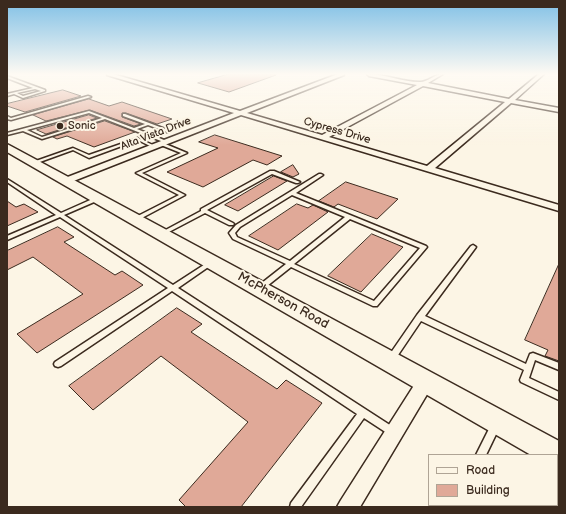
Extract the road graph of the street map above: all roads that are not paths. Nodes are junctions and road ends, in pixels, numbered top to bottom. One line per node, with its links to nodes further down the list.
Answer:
1 (85, 98): 11 (lane)
2 (190, 98): 9 (street, Cypress Drive)
3 (279, 98): 9 (street, Alta Vista Drive)
4 (396, 98): 18 (street)
5 (494, 98): 7 (street)
6 (514, 98): 7 (street)
7 (510, 101): 8 (street); 22 (street)
8 (559, 110)
9 (240, 113): 18 (street, Cypress Drive); 19 (street, Alta Vista Drive)
10 (124, 115): 14 (lane)
11 (7, 117)
12 (106, 118): 13 (lane); 15 (lane); 16 (lane)
13 (99, 120): 16 (lane); 16 (lane)
14 (148, 124): 15 (lane); 17 (lane)
15 (134, 129): 19 (lane)
16 (26, 130): 20 (lane)
17 (167, 131)
18 (322, 138): 22 (street, Cypress Drive)
19 (161, 144): 21 (lane); 25 (street, Alta Vista Drive); 33 (lane)
20 (8, 145): 21 (main road, McPherson Road)
21 (35, 162): 25 (main road, McPherson Road)
22 (429, 169): 29 (street, Cypress Drive)
23 (321, 175): 27 (lane)
24 (7, 180): 31 (lane)
25 (68, 180): 28 (main road, McPherson Road)
26 (298, 182): 30 (lane)
27 (292, 193): 32 (lane); 39 (lane)
28 (100, 198): 31 (lane); 33 (main road, McPherson Road)
29 (559, 208)
30 (205, 211): 34 (lane); 35 (lane)
31 (60, 215): 36 (lane); 40 (lane)
32 (350, 217): 39 (lane); 39 (lane)
33 (136, 219): 35 (main road, McPherson Road)
34 (231, 224)
35 (163, 233): 38 (main road, McPherson Road)
36 (7, 238)
37 (473, 247): 42 (lane)
38 (213, 262): 40 (lane); 41 (main road, McPherson Road)
39 (289, 264): 41 (lane)
40 (172, 288): 44 (lane); 49 (lane)
41 (260, 288): 43 (main road, McPherson Road)
42 (420, 318): 43 (lane); 46 (lane)
43 (390, 361): 47 (main road, McPherson Road)
44 (58, 364)
45 (559, 367): 46 (lane)
46 (528, 368): 48 (lane)
47 (426, 381): 50 (main road, McPherson Road); 51 (street)
48 (559, 396)
49 (363, 413): 51 (lane); 54 (lane)
50 (498, 421): 52 (lane); 53 (main road, McPherson Road)
51 (394, 433): 55 (street)
52 (482, 454)
53 (556, 454)
54 (295, 507)
55 (348, 507)

